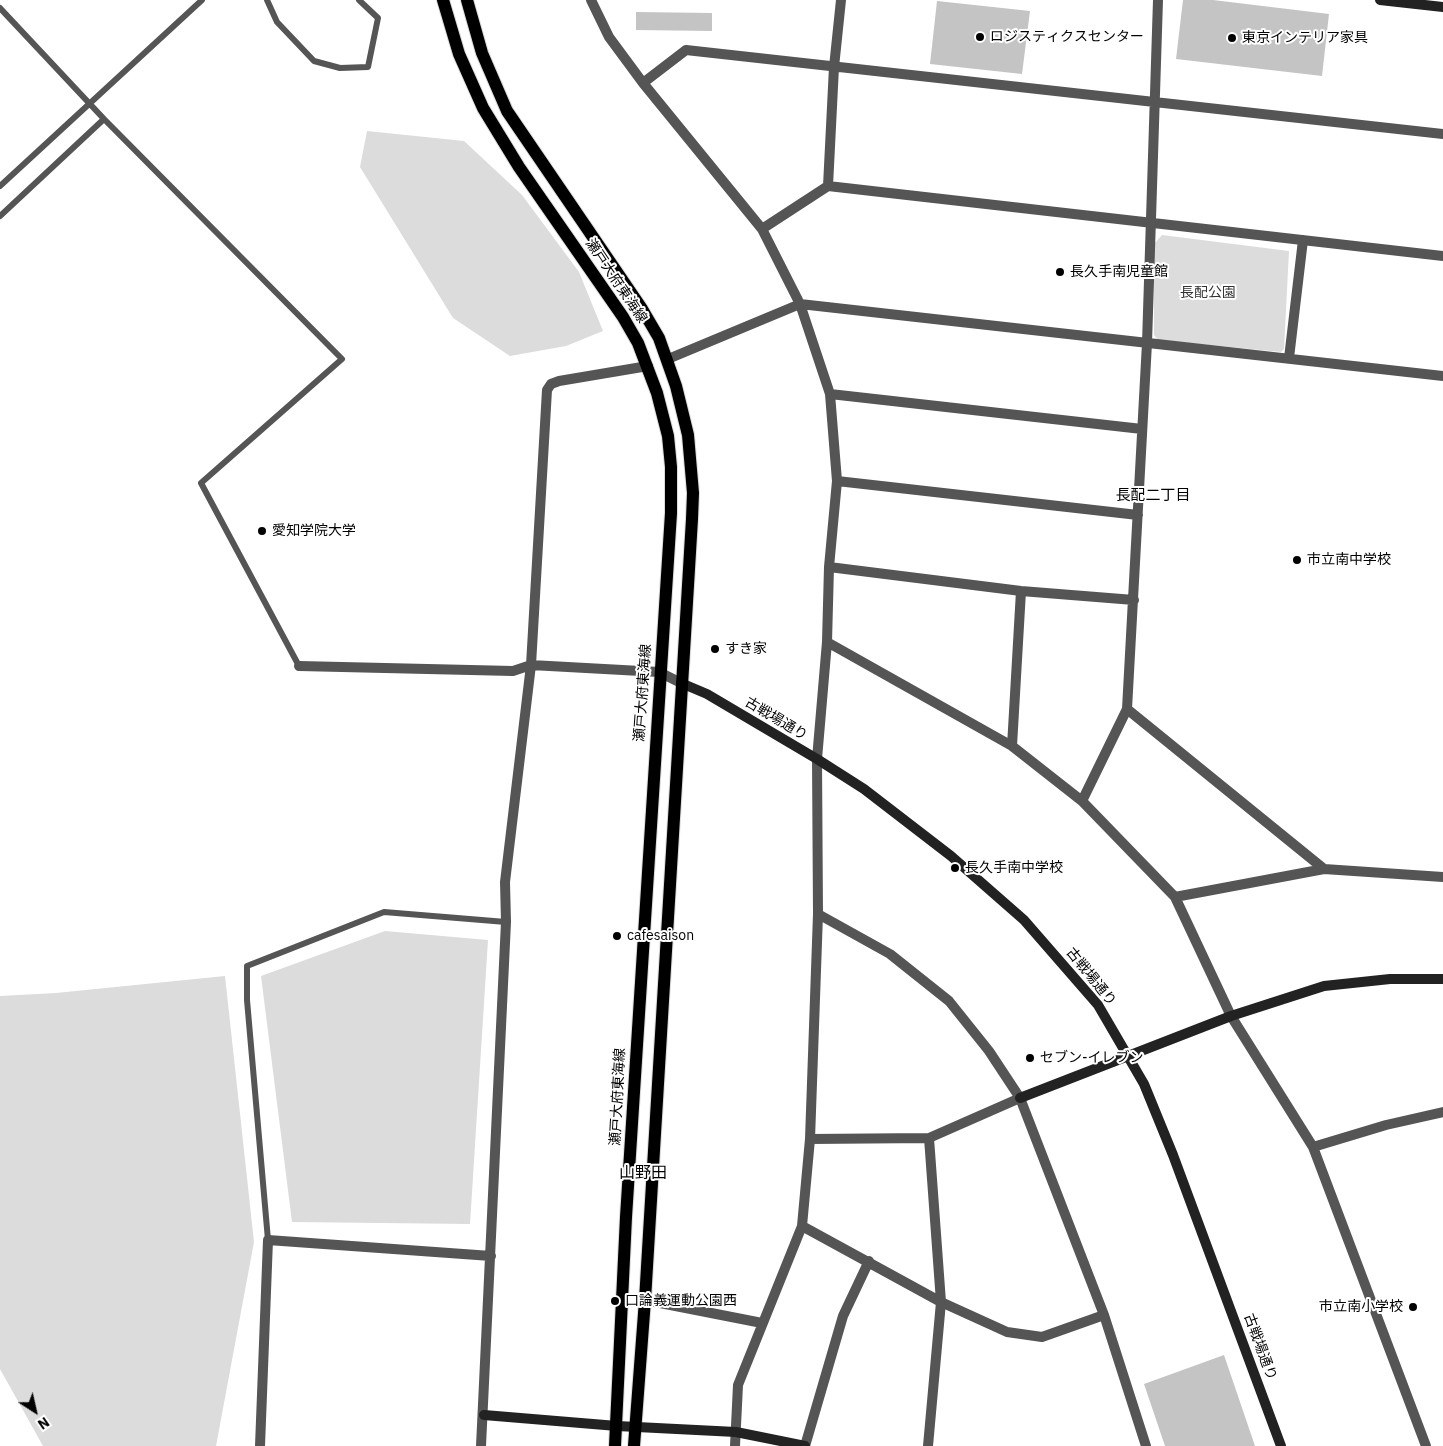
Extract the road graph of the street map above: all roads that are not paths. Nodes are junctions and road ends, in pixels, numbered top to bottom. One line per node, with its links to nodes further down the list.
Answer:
1 (202, 0): 14 (lane)
2 (266, 0): 3 (lane)
3 (359, 0)
4 (443, 0): 29 (main road, 瀬戸大府東海線)
5 (467, 0): 28 (main road, 瀬戸大府東海線)
6 (591, 0): 13 (street)
7 (841, 0): 12 (street)
8 (1158, 0): 15 (street)
9 (1380, 0): 10 (street)
10 (1443, 7)
11 (0, 8): 14 (lane)
12 (834, 67): 13 (street); 15 (street); 19 (street)
13 (643, 83): 22 (street)
14 (90, 103): 16 (lane); 18 (lane)
15 (1154, 103): 17 (street); 21 (street)
16 (104, 119): 20 (lane); 40 (lane)
17 (1443, 134)
18 (0, 186)
19 (828, 186): 21 (street); 22 (street)
20 (0, 216)
21 (1151, 221): 23 (street); 26 (street)
22 (762, 229): 25 (street)
23 (1303, 240): 24 (street); 27 (street)
24 (1443, 256)
25 (800, 304): 26 (street); 28 (street); 31 (street)
26 (1147, 344): 27 (street); 32 (street)
27 (1289, 358): 30 (street)
28 (668, 359): 42 (main road, 瀬戸大府東海線)
29 (648, 366): 39 (street); 41 (main road, 瀬戸大府東海線)
30 (1443, 376)
31 (830, 394): 32 (street); 33 (street)
32 (1142, 429): 34 (street)
33 (837, 481): 34 (street); 35 (street)
34 (1138, 515): 37 (street)
35 (829, 567): 36 (street); 38 (street)
36 (1021, 590): 37 (street); 44 (street)
37 (1134, 600): 43 (street)
38 (827, 642): 44 (street); 45 (street)
39 (531, 665): 40 (street); 41 (street); 51 (street)
40 (299, 666)
41 (659, 672): 42 (street); 69 (main road, 瀬戸大府東海線)
42 (681, 683): 45 (street, 古戦場通り); 64 (main road, 瀬戸大府東海線)
43 (1127, 709): 46 (street); 47 (street)
44 (1012, 746): 46 (street)
45 (816, 759): 50 (street); 54 (street, 古戦場通り)
46 (1082, 801): 49 (street)
47 (1324, 869): 48 (street); 49 (street)
48 (1443, 877)
49 (1175, 898): 53 (street)
50 (818, 914): 55 (street); 58 (street)
51 (506, 922): 61 (lane); 62 (street)
52 (1443, 978): 53 (street)
53 (1231, 1016): 54 (street); 59 (street)
54 (1129, 1055): 55 (street); 80 (street, 古戦場通り)
55 (1020, 1098): 57 (street); 66 (street)
56 (1443, 1112): 59 (street)
57 (929, 1138): 58 (street); 65 (street)
58 (810, 1139): 60 (street)
59 (1314, 1147): 81 (street)
60 (802, 1226): 63 (street); 67 (street)
61 (268, 1240): 62 (street); 72 (street)
62 (491, 1256): 68 (street)
63 (869, 1262): 65 (street); 77 (street)
64 (645, 1300): 67 (street); 70 (main road, 瀬戸大府東海線)
65 (941, 1302): 66 (street); 78 (street)
66 (1104, 1315): 79 (street)
67 (762, 1323): 71 (street)
68 (484, 1415): 69 (street); 73 (street)
69 (617, 1426): 70 (street); 74 (main road, 瀬戸大府東海線)
70 (635, 1427): 71 (street); 75 (main road, 瀬戸大府東海線)
71 (736, 1432): 76 (street); 77 (street)
72 (260, 1446)
73 (481, 1446)
74 (615, 1446)
75 (634, 1446)
76 (735, 1446)
77 (805, 1446)
78 (928, 1446)
79 (1146, 1446)
80 (1281, 1446)
81 (1426, 1446)

